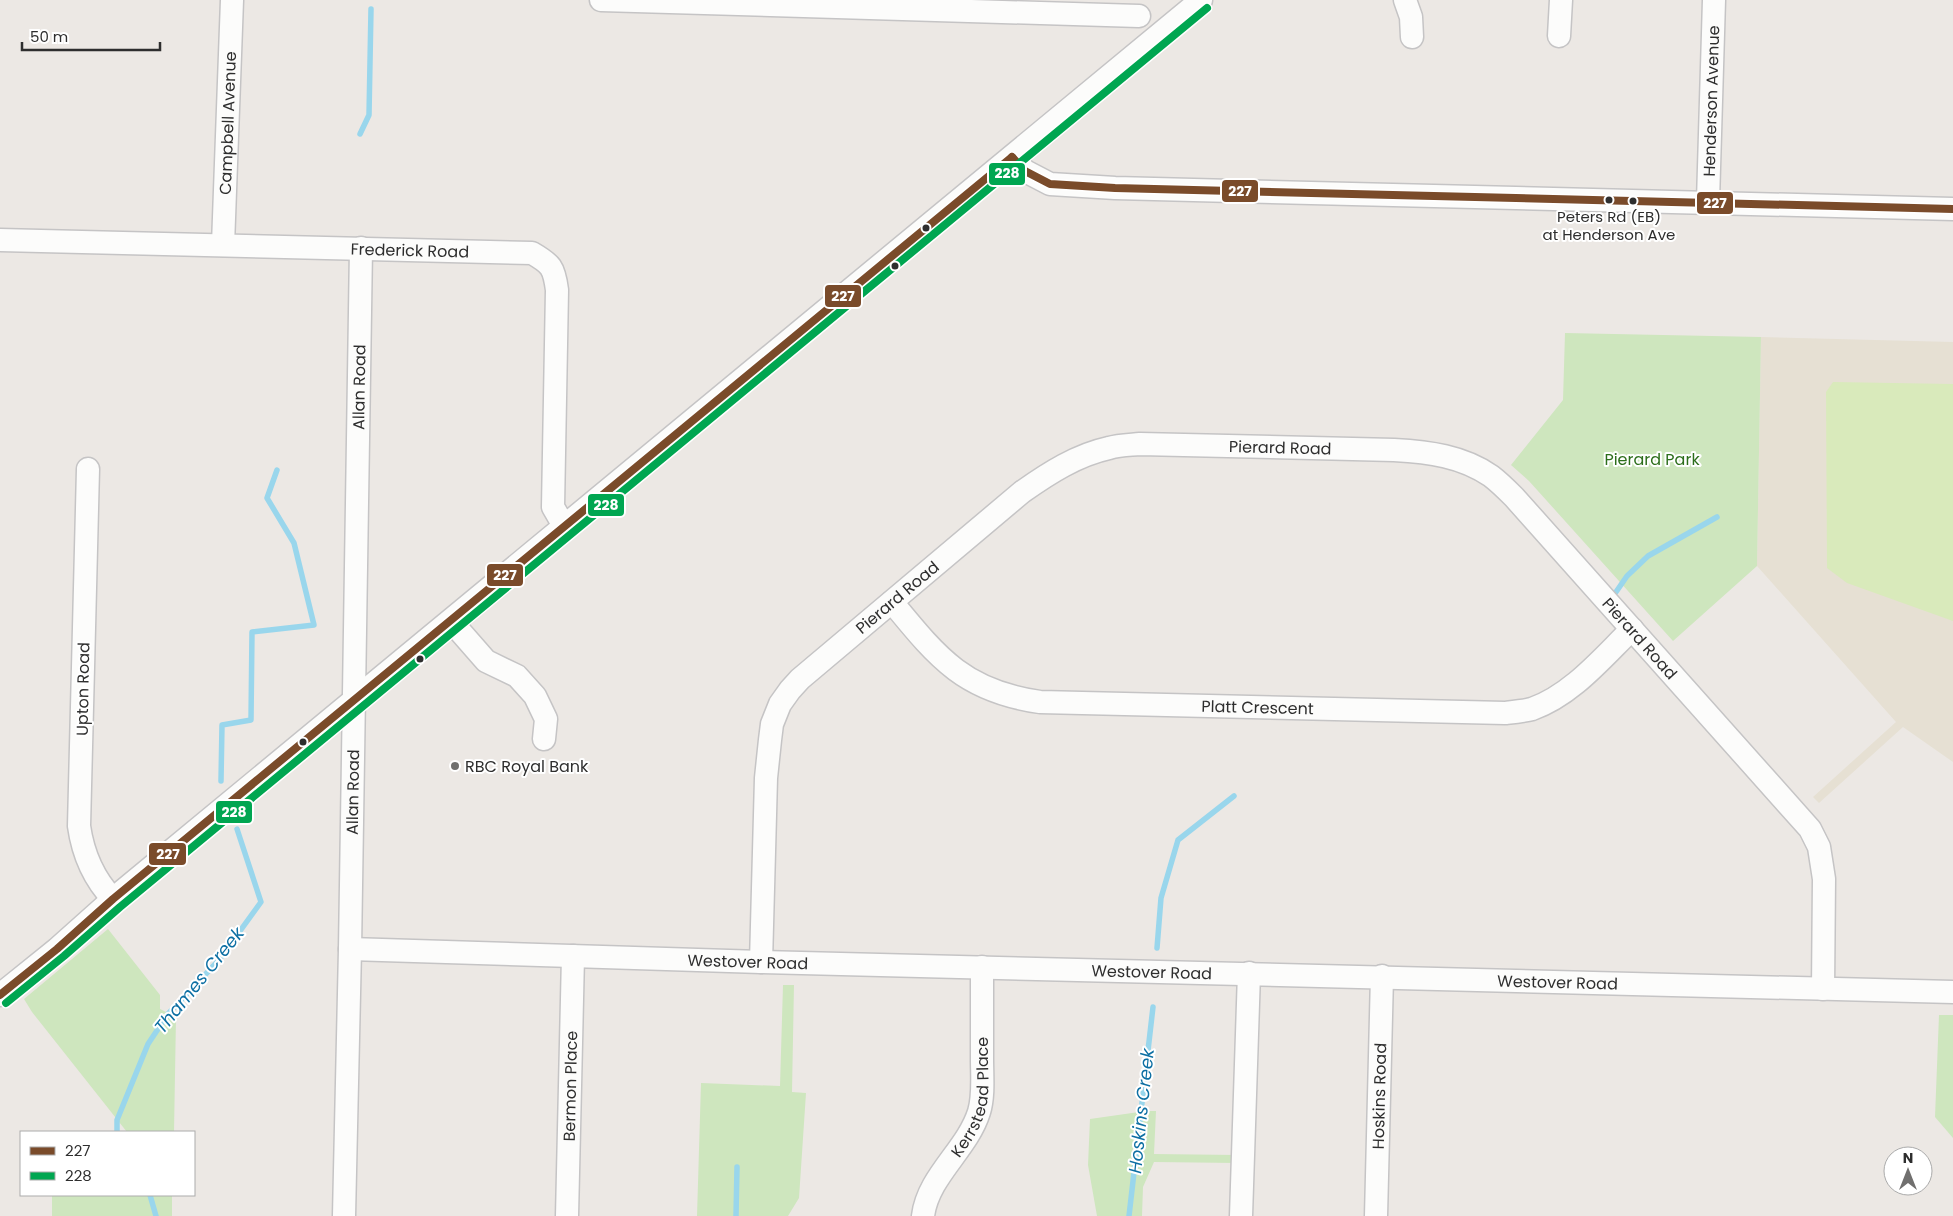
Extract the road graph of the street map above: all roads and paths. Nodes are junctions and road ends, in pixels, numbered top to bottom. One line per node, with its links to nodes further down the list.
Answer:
1 (232, 0): 15 (street, Campbell Avenue)
2 (601, 0): 7 (street)
3 (1201, 0): 9 (street)
4 (1405, 0): 10 (street)
5 (1560, 0): 8 (street)
6 (1714, 0): 12 (street, Henderson Avenue)
7 (1139, 8): 9 (street)
8 (1559, 36)
9 (1157, 37): 11 (street)
10 (1412, 37)
11 (1012, 157): 12 (street); 18 (street)
12 (1708, 202): 13 (street)
13 (1953, 209)
14 (0, 240): 15 (street, Frederick Road)
15 (223, 245): 16 (street, Frederick Road)
16 (361, 248): 18 (street, Frederick Road); 22 (street, Allan Road)
17 (88, 469): 24 (street, Upton Road)
18 (564, 526): 20 (street)
19 (892, 602): 21 (street, Platt Crescent); 21 (street, Pierard Road); 27 (street, Pierard Road)
20 (451, 621): 22 (street); 23 (street)
21 (1632, 629): 31 (street, Pierard Road)
22 (354, 701): 24 (street); 25 (street, Allan Road)
23 (544, 739)
24 (113, 899): 33 (street)
25 (350, 949): 26 (street, Westover Road); 34 (street, Allan Road)
26 (573, 956): 27 (street, Westover Road); 35 (street, Bermon Place)
27 (761, 962): 28 (street, Westover Road)
28 (982, 967): 29 (street, Westover Road); 36 (street, Kerrstead Place)
29 (1248, 973): 30 (street, Westover Road); 37 (street)
30 (1382, 976): 31 (street, Westover Road); 38 (street, Hoskins Road)
31 (1822, 988): 32 (street, Westover Road)
32 (1953, 992)
33 (0, 995)
34 (344, 1216)
35 (568, 1216)
36 (923, 1216)
37 (1241, 1216)
38 (1376, 1216)

